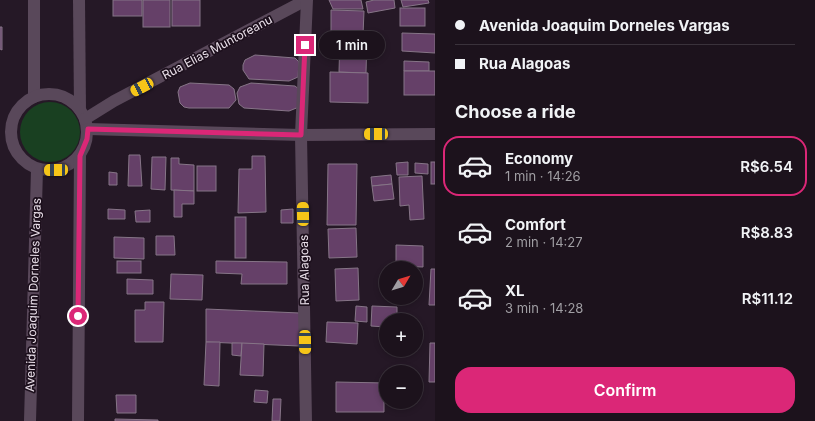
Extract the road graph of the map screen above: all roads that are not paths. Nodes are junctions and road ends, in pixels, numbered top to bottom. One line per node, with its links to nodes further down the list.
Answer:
1 (34, 0): 4 (street)
2 (79, 0): 5 (street)
3 (307, 0): 5 (street, Rua Elias Muntoreanu); 8 (street, Rua Alagoas)
4 (34, 97): 5 (street); 6 (street)
5 (85, 119): 8 (street); 9 (street)
6 (6, 127): 10 (street)
7 (435, 134): 8 (street)
8 (301, 135): 13 (street, Rua Alagoas)
9 (80, 156): 10 (street); 12 (street)
10 (37, 169): 11 (street, Avenida Joaquim Dorneles Vargas)
11 (30, 421)
12 (78, 421)
13 (306, 421)

